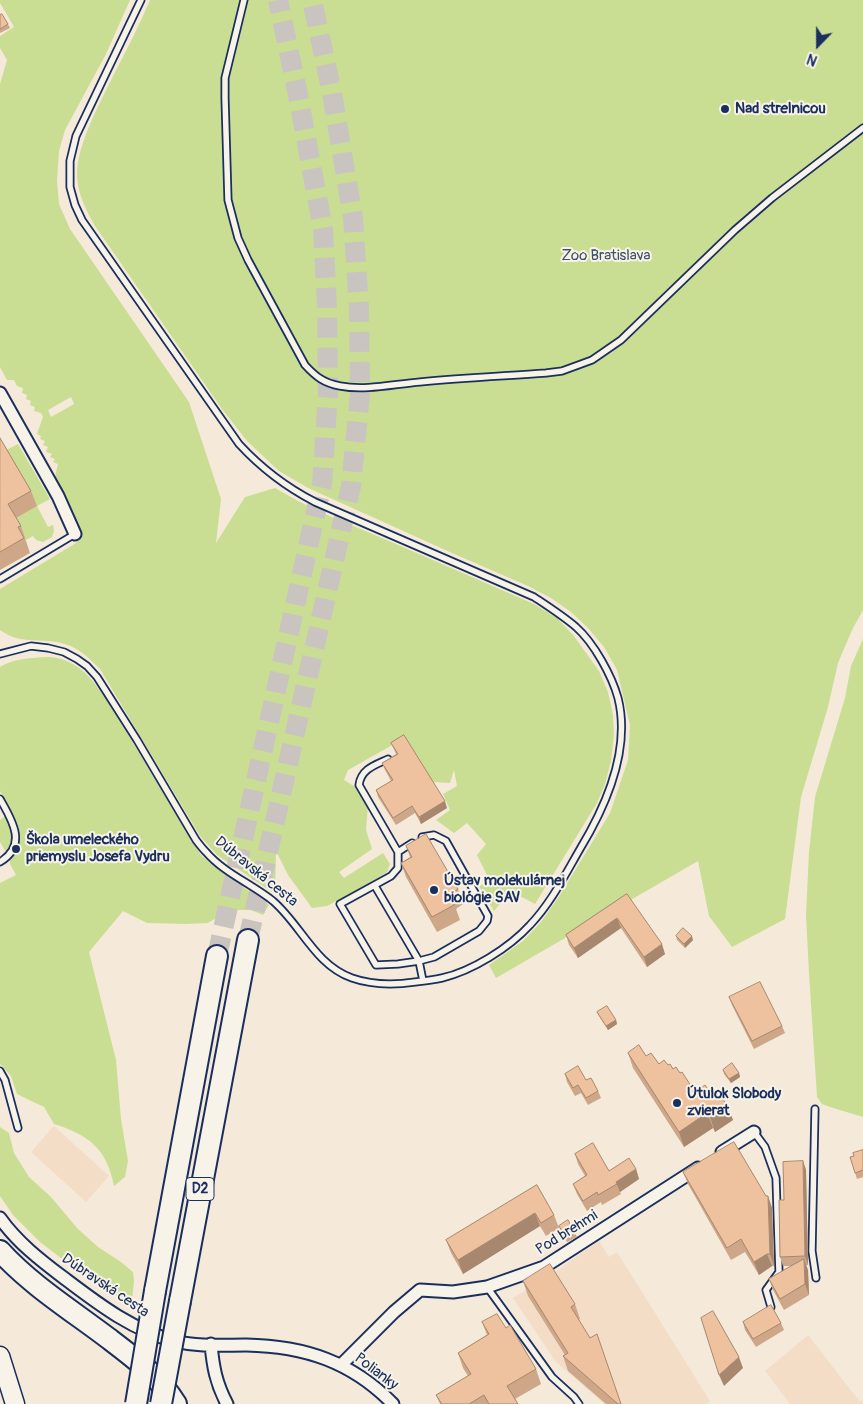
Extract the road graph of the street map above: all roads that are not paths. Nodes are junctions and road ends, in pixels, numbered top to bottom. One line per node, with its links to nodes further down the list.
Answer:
1 (140, 0): 16 (lane, Dúbravská cesta)
2 (244, 0): 3 (lane)
3 (863, 128)
4 (0, 393): 5 (street)
5 (75, 534): 6 (lane)
6 (0, 579)
7 (1, 651): 16 (lane, Dúbravská cesta)
8 (388, 759): 10 (lane)
9 (0, 799): 11 (lane)
10 (398, 852): 12 (lane); 15 (lane)
11 (0, 862)
12 (376, 886): 15 (lane); 15 (lane)
13 (248, 940): 31 (highway, D2, bridge)
14 (218, 956): 30 (highway, D2, bridge)
15 (419, 961): 16 (lane)
16 (423, 981)
17 (0, 1071): 19 (lane)
18 (815, 1109): 23 (lane)
19 (18, 1128)
20 (754, 1132): 24 (street, Pod brehmi); 25 (lane)
21 (0, 1218): 26 (street, Dúbravská cesta)
22 (0, 1251): 32 (highway)
23 (816, 1278)
24 (487, 1287): 28 (street, Pod brehmi); 35 (lane)
25 (771, 1307)
26 (211, 1344): 28 (street, Dúbravská cesta); 33 (street)
27 (0, 1356): 29 (main road)
28 (341, 1364): 34 (street, Polianky)
29 (13, 1403)
30 (136, 1404)
31 (162, 1404)
32 (176, 1404)
33 (227, 1404)
34 (393, 1404)
35 (579, 1404)

